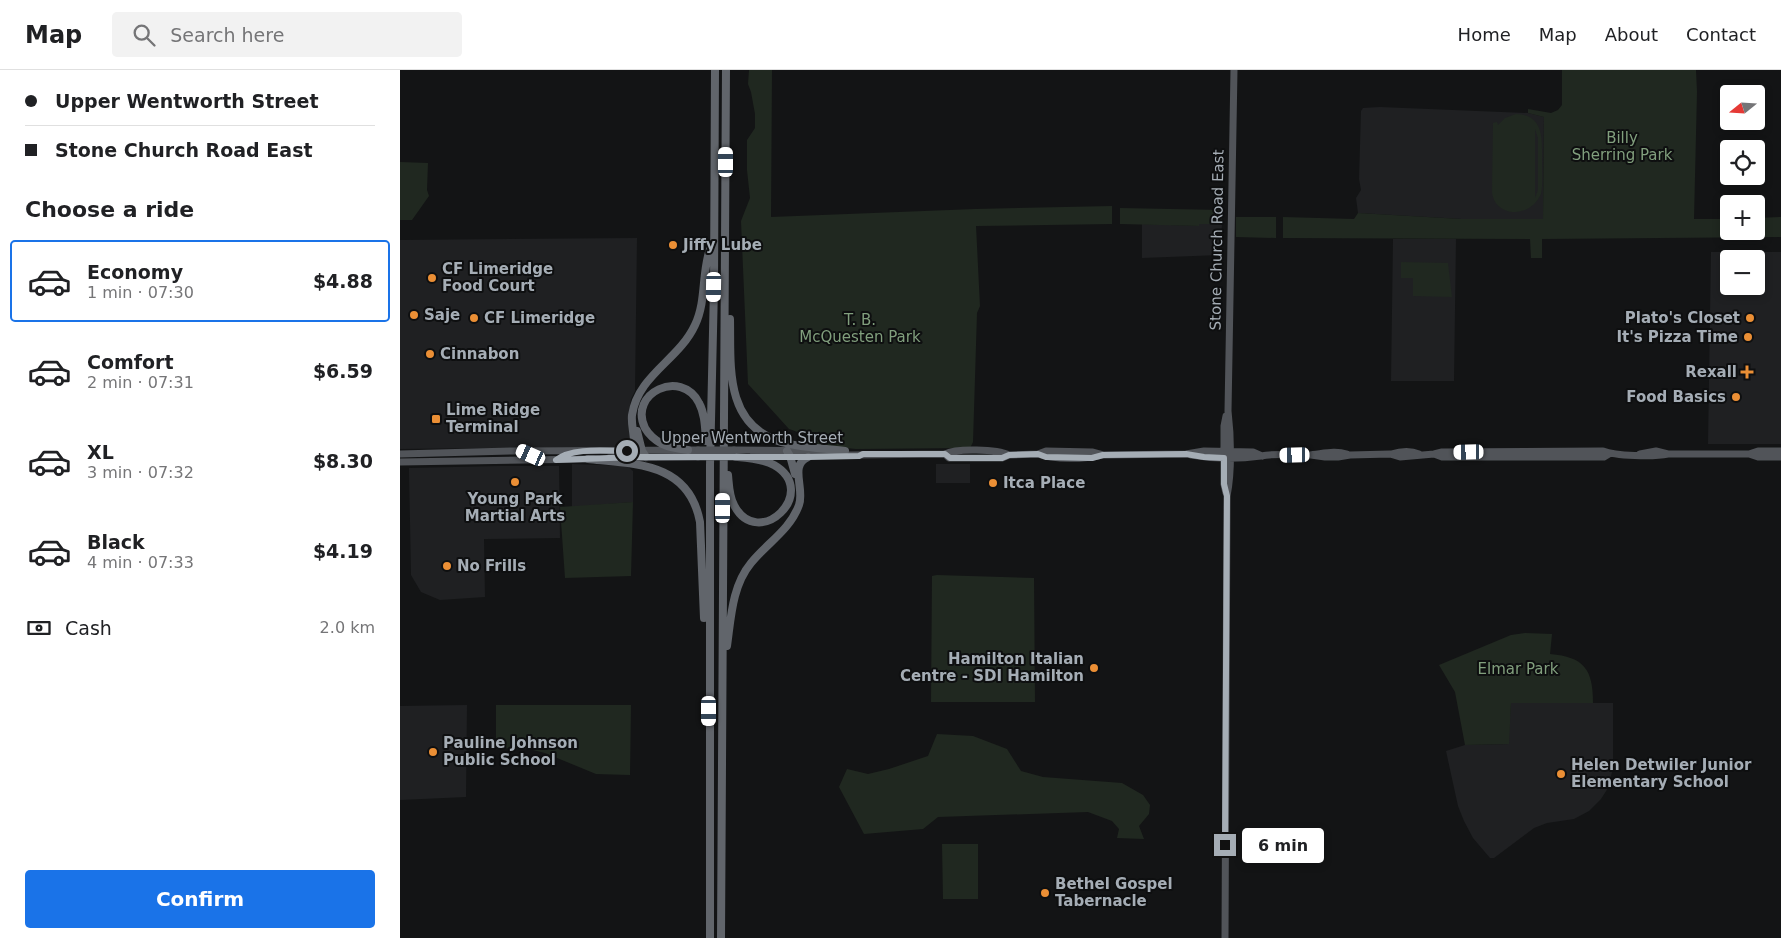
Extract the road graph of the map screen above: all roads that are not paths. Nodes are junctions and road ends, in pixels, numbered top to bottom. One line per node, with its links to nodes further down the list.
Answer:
1 (715, 70): 5 (highway)
2 (726, 70): 4 (highway)
3 (1234, 70): 22 (main road, Stone Church Road East)
4 (726, 210): 7 (highway); 11 (highway)
5 (713, 242): 6 (highway); 28 (highway)
6 (635, 404): 10 (highway); 16 (highway)
7 (723, 435): 17 (highway); 30 (highway)
8 (688, 450): 14 (main road, Upper Wentworth Street); 16 (main road, Upper Wentworth Street); 28 (highway)
9 (521, 451): 13 (main road, Upper Wentworth Street); 21 (main road, Upper Wentworth Street); 25 (main road)
10 (627, 451): 16 (main road, Upper Wentworth Street); 21 (main road, Upper Wentworth Street)
11 (846, 451): 18 (main road, Upper Wentworth Street); 19 (main road, Upper Wentworth Street)
12 (1781, 451): 20 (main road, Upper Wentworth Street)
13 (485, 452): 15 (main road, Upper Wentworth Street); 26 (main road)
14 (698, 453): 16 (main road, Upper Wentworth Street); 17 (main road, Upper Wentworth Street, bridge)
15 (400, 454)
16 (644, 454): 21 (main road, Upper Wentworth Street)
17 (735, 454): 18 (main road, Upper Wentworth Street)
18 (789, 454): 23 (main road, Upper Wentworth Street); 29 (highway)
19 (863, 454): 22 (main road, Upper Wentworth Street); 23 (main road, Upper Wentworth Street)
20 (1748, 454): 22 (main road, Upper Wentworth Street); 24 (main road, Upper Wentworth Street)
21 (587, 455): 25 (main road, Upper Wentworth Street); 31 (highway)
22 (1227, 455): 34 (main road, Stone Church Road East)
23 (808, 457): 29 (highway)
24 (1781, 457)
25 (535, 460): 26 (main road, Upper Wentworth Street)
26 (454, 461): 27 (main road, Upper Wentworth Street)
27 (400, 462)
28 (710, 465): 31 (highway)
29 (794, 515): 30 (highway)
30 (722, 662): 33 (highway)
31 (709, 692): 32 (highway)
32 (710, 938)
33 (721, 938)
34 (1225, 938)

